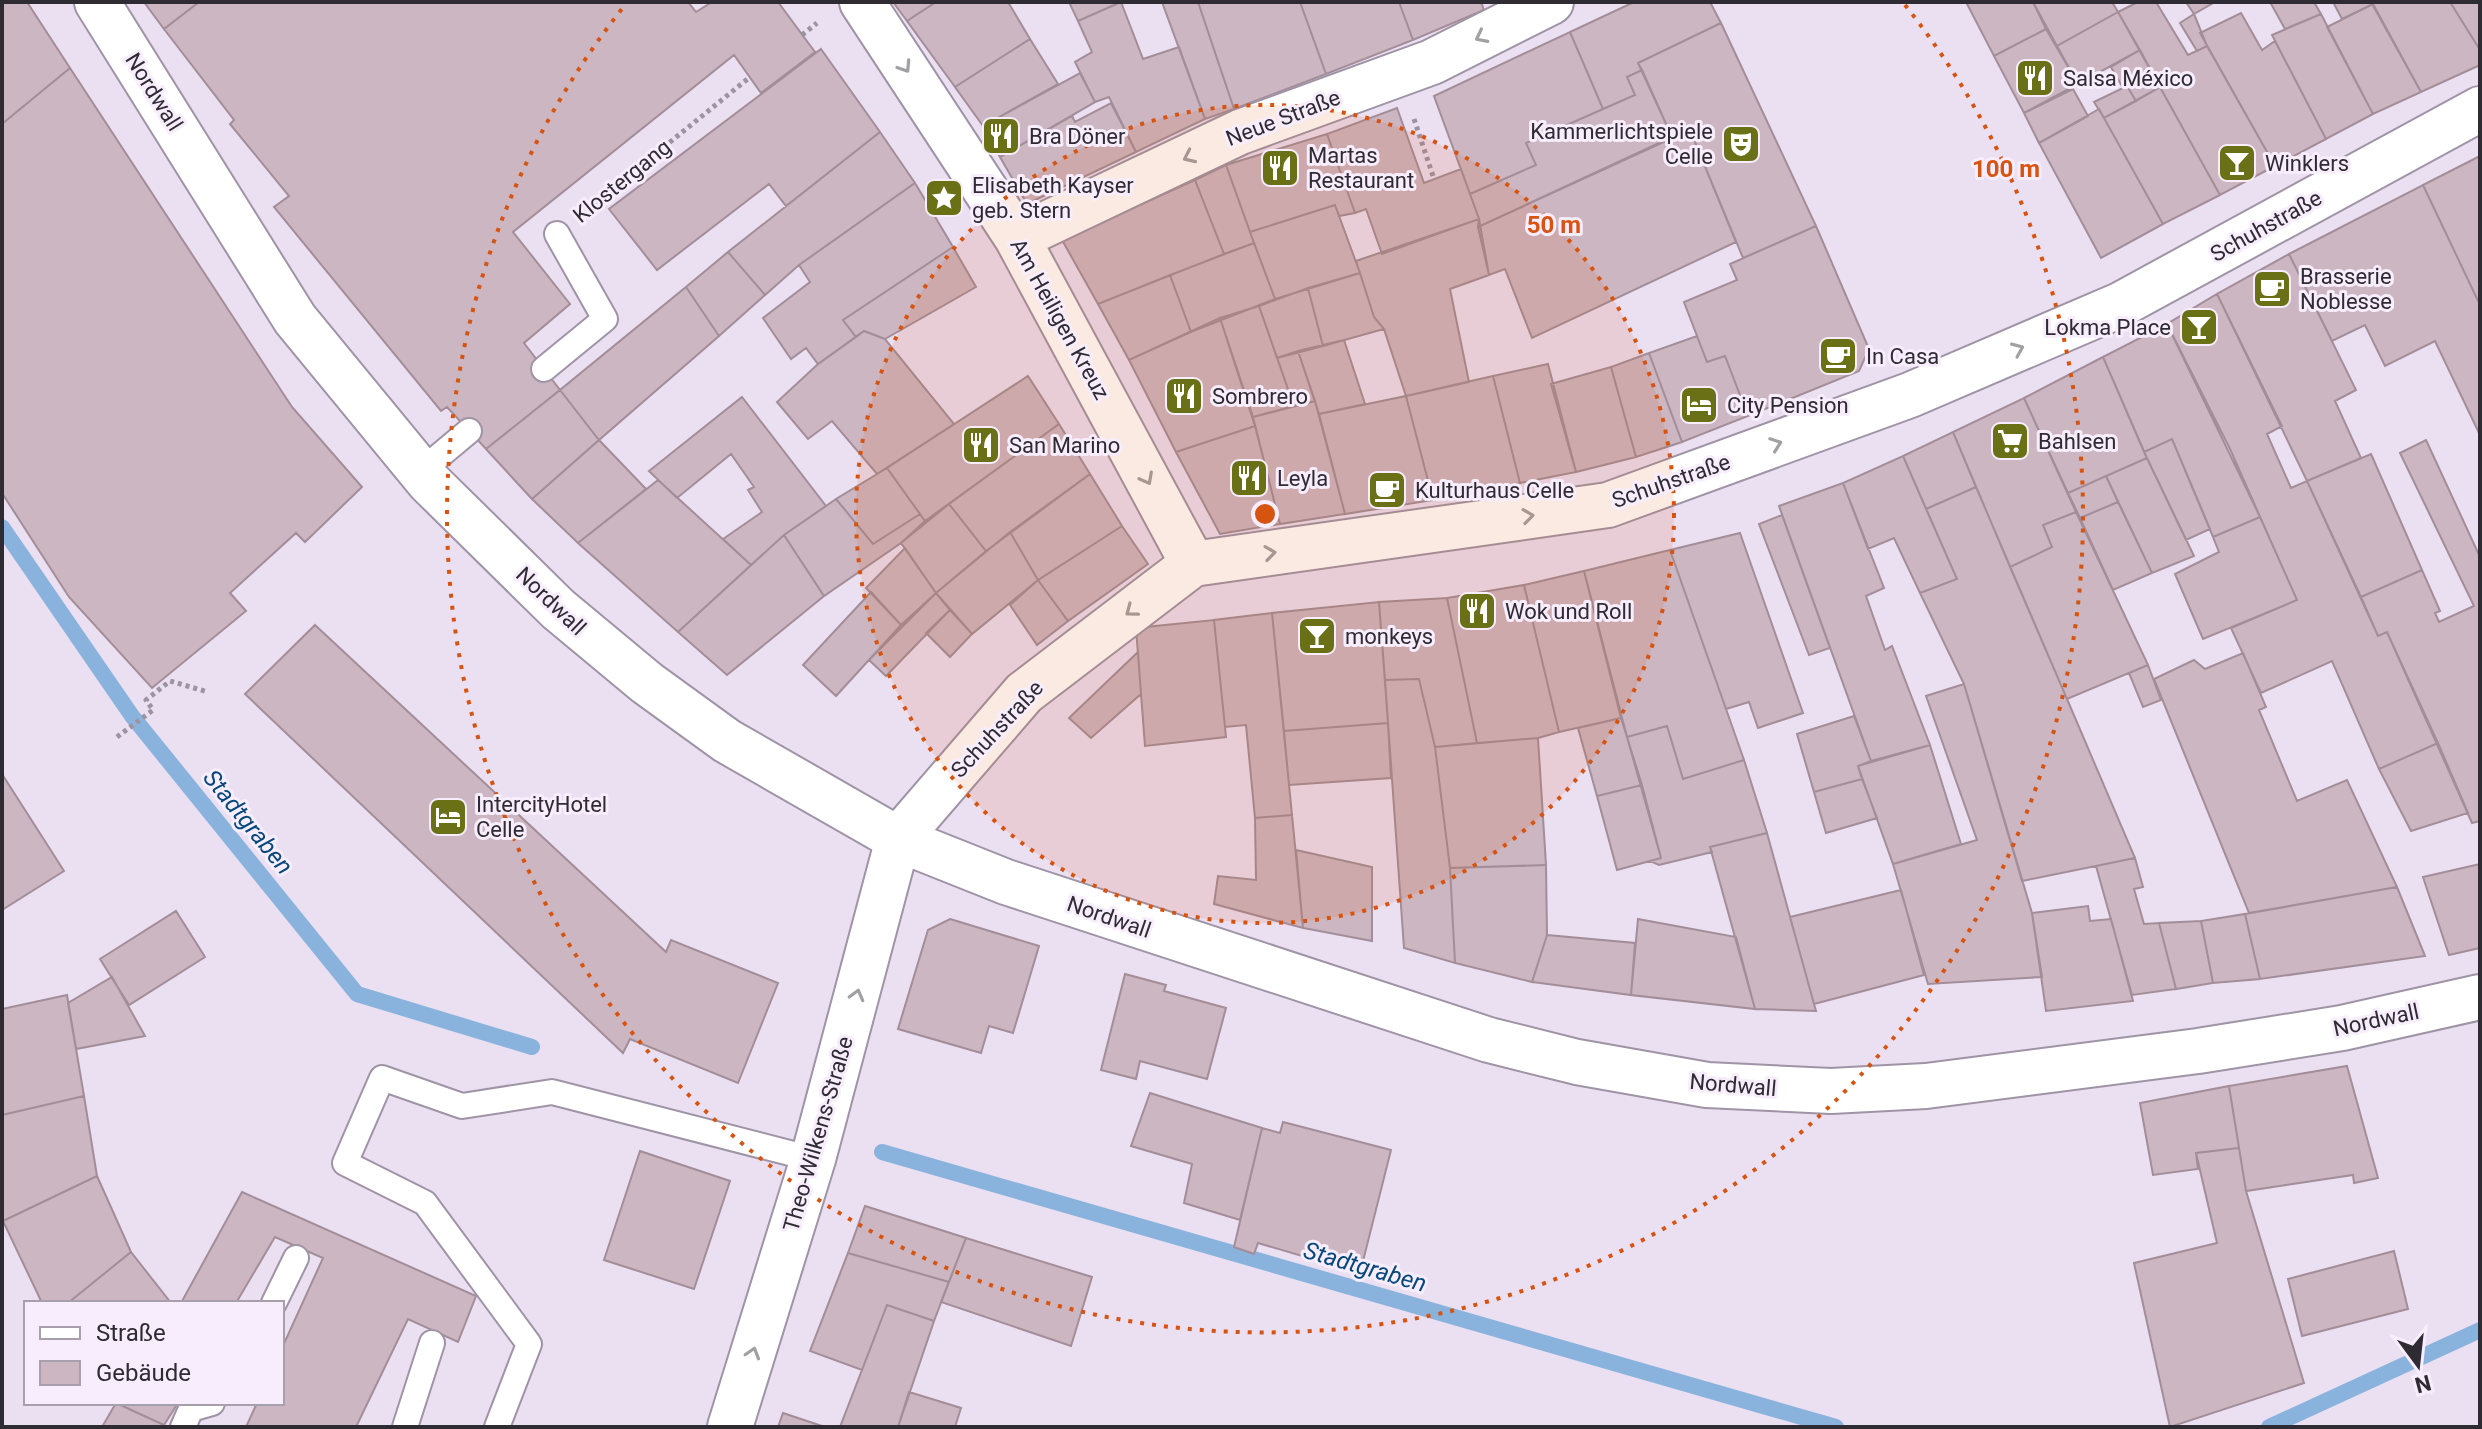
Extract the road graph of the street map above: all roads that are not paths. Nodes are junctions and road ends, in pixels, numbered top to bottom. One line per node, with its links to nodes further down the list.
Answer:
1 (97, 2): 9 (street, Nordwall)
2 (862, 2): 6 (street, Am Heiligen Kreuz, one-way to 6)
3 (1551, 2): 6 (street, Neue Straße, one-way to 6)
4 (2480, 109): 10 (street, Schuhstraße, one-way to 4)
5 (557, 234): 7 (lane, Klostergang)
6 (1017, 238): 10 (street, Am Heiligen Kreuz, one-way to 10)
7 (544, 369)
8 (469, 431): 9 (lane)
9 (420, 472): 11 (street, Nordwall)
10 (1193, 564): 11 (street, Schuhstraße, one-way to 11)
11 (898, 839): 12 (street, Nordwall); 13 (street, Theo-Wilkens-Straße, one-way to 11)
12 (2480, 997)
13 (813, 1159): 20 (lane); 21 (street, Theo-Wilkens-Straße, one-way to 13)
14 (296, 1258): 15 (lane)
15 (275, 1301)
16 (432, 1343): 19 (lane)
17 (205, 1405): 18 (lane)
18 (183, 1427)
19 (405, 1427)
20 (497, 1427)
21 (730, 1427)

